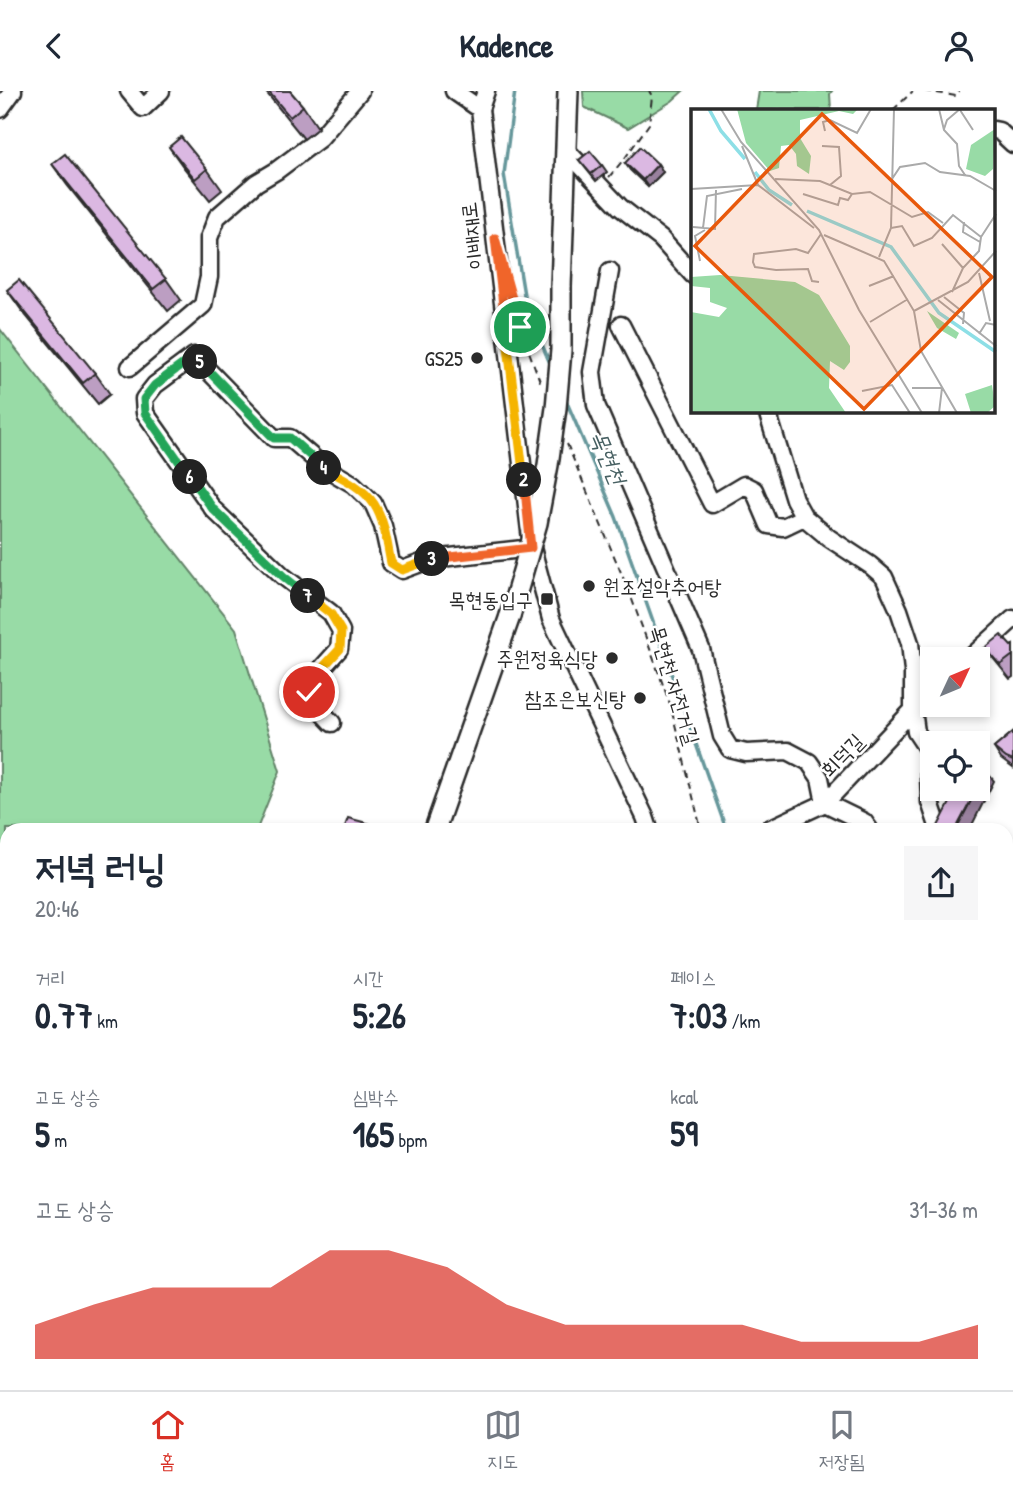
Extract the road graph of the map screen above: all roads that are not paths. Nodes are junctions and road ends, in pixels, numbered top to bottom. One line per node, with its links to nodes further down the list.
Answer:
1 (13, 91): 8 (street)
2 (129, 91): 3 (street)
3 (161, 91)
4 (360, 91): 16 (street)
5 (454, 91): 9 (street)
6 (486, 91): 9 (street, 이배재로)
7 (568, 91): 12 (main road)
8 (0, 109)
9 (480, 109): 19 (street, 이배재로)
10 (996, 130): 11 (street)
11 (1013, 144)
12 (566, 150): 14 (street); 26 (main road, bridge)
13 (610, 271): 25 (street)
14 (691, 273)
15 (621, 324): 18 (street)
16 (130, 367)
17 (768, 413): 18 (street)
18 (803, 517): 23 (street)
19 (531, 548): 24 (street); 27 (street, 이배재로)
20 (1013, 619): 21 (street)
21 (982, 647)
22 (920, 704): 23 (street, 회덕길)
23 (913, 711): 25 (street, 회덕길); 30 (street)
24 (332, 723)
25 (825, 803): 28 (street, 회덕길); 29 (street)
26 (437, 823)
27 (646, 823)
28 (782, 823)
29 (865, 823)
30 (937, 823)

